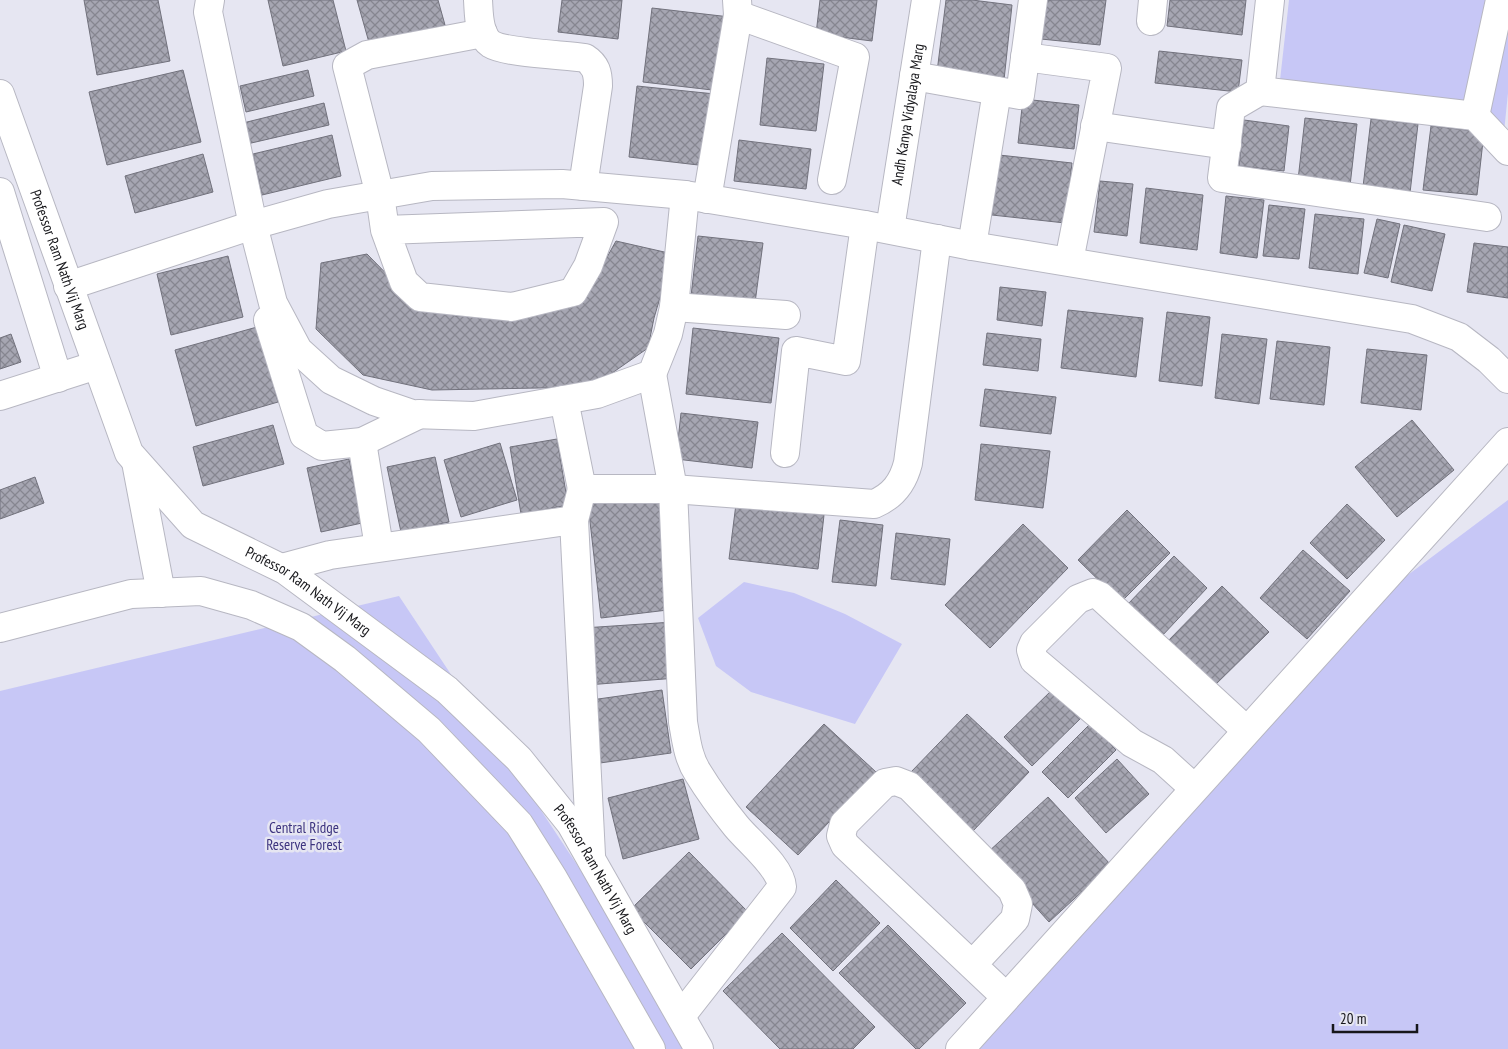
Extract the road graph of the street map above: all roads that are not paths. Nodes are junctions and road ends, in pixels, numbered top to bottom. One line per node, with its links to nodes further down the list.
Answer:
1 (210, 0): 24 (street)
2 (478, 0): 8 (street)
3 (926, 0): 10 (street, Andh Kanya Vidyalaya Marg)
4 (1033, 0): 9 (street)
5 (1270, 0): 12 (street)
6 (1500, 0): 14 (street)
7 (738, 8): 18 (street); 22 (street)
8 (482, 33): 19 (street); 21 (street)
9 (1025, 56): 11 (street); 15 (street)
10 (914, 76): 11 (street); 25 (street, Andh Kanya Vidyalaya Marg)
11 (997, 91): 28 (street)
12 (1260, 91): 14 (street); 16 (street)
13 (0, 94): 31 (street, Professor Ram Nath Vij Marg)
14 (1475, 116): 17 (street)
15 (1096, 126): 16 (street); 30 (street)
16 (1226, 145): 23 (street)
17 (1508, 151)
18 (832, 180)
19 (583, 186): 21 (street); 22 (street)
20 (0, 192): 29 (street)
21 (380, 195): 24 (street); 26 (street)
22 (696, 197): 25 (street); 32 (street)
23 (1487, 217)
24 (253, 225): 31 (street); 41 (street)
25 (878, 227): 27 (street); 44 (street, Andh Kanya Vidyalaya Marg)
26 (385, 230): 26 (street)
27 (936, 239): 28 (street); 47 (street)
28 (972, 246): 30 (street)
29 (9, 255): 37 (street)
30 (1069, 261): 38 (street)
31 (68, 286): 35 (street, Professor Ram Nath Vij Marg)
32 (674, 307): 33 (street); 36 (street)
33 (786, 315)
34 (268, 320): 42 (street)
35 (97, 365): 37 (street); 45 (street, Professor Ram Nath Vij Marg)
36 (652, 374): 40 (street); 47 (street)
37 (58, 378): 39 (street)
38 (1508, 379)
39 (0, 396)
40 (564, 400): 41 (street); 46 (street)
41 (420, 414): 42 (street)
42 (362, 442): 49 (street)
43 (1508, 442): 53 (street)
44 (785, 452)
45 (136, 460): 50 (street, Professor Ram Nath Vij Marg); 51 (street)
46 (582, 489): 47 (street); 48 (street)
47 (673, 489): 58 (street)
48 (574, 520): 49 (street); 55 (street)
49 (379, 547): 50 (street)
50 (282, 568): 55 (street, Professor Ram Nath Vij Marg)
51 (161, 593): 52 (street); 59 (street)
52 (0, 628)
53 (1246, 730): 54 (street); 54 (street)
54 (1194, 788): 57 (street)
55 (591, 859): 58 (street, Professor Ram Nath Vij Marg)
56 (972, 965): 56 (street); 57 (street)
57 (1006, 997): 61 (street)
58 (681, 1016): 60 (street, Professor Ram Nath Vij Marg)
59 (651, 1049)
60 (699, 1049)
61 (960, 1049)

